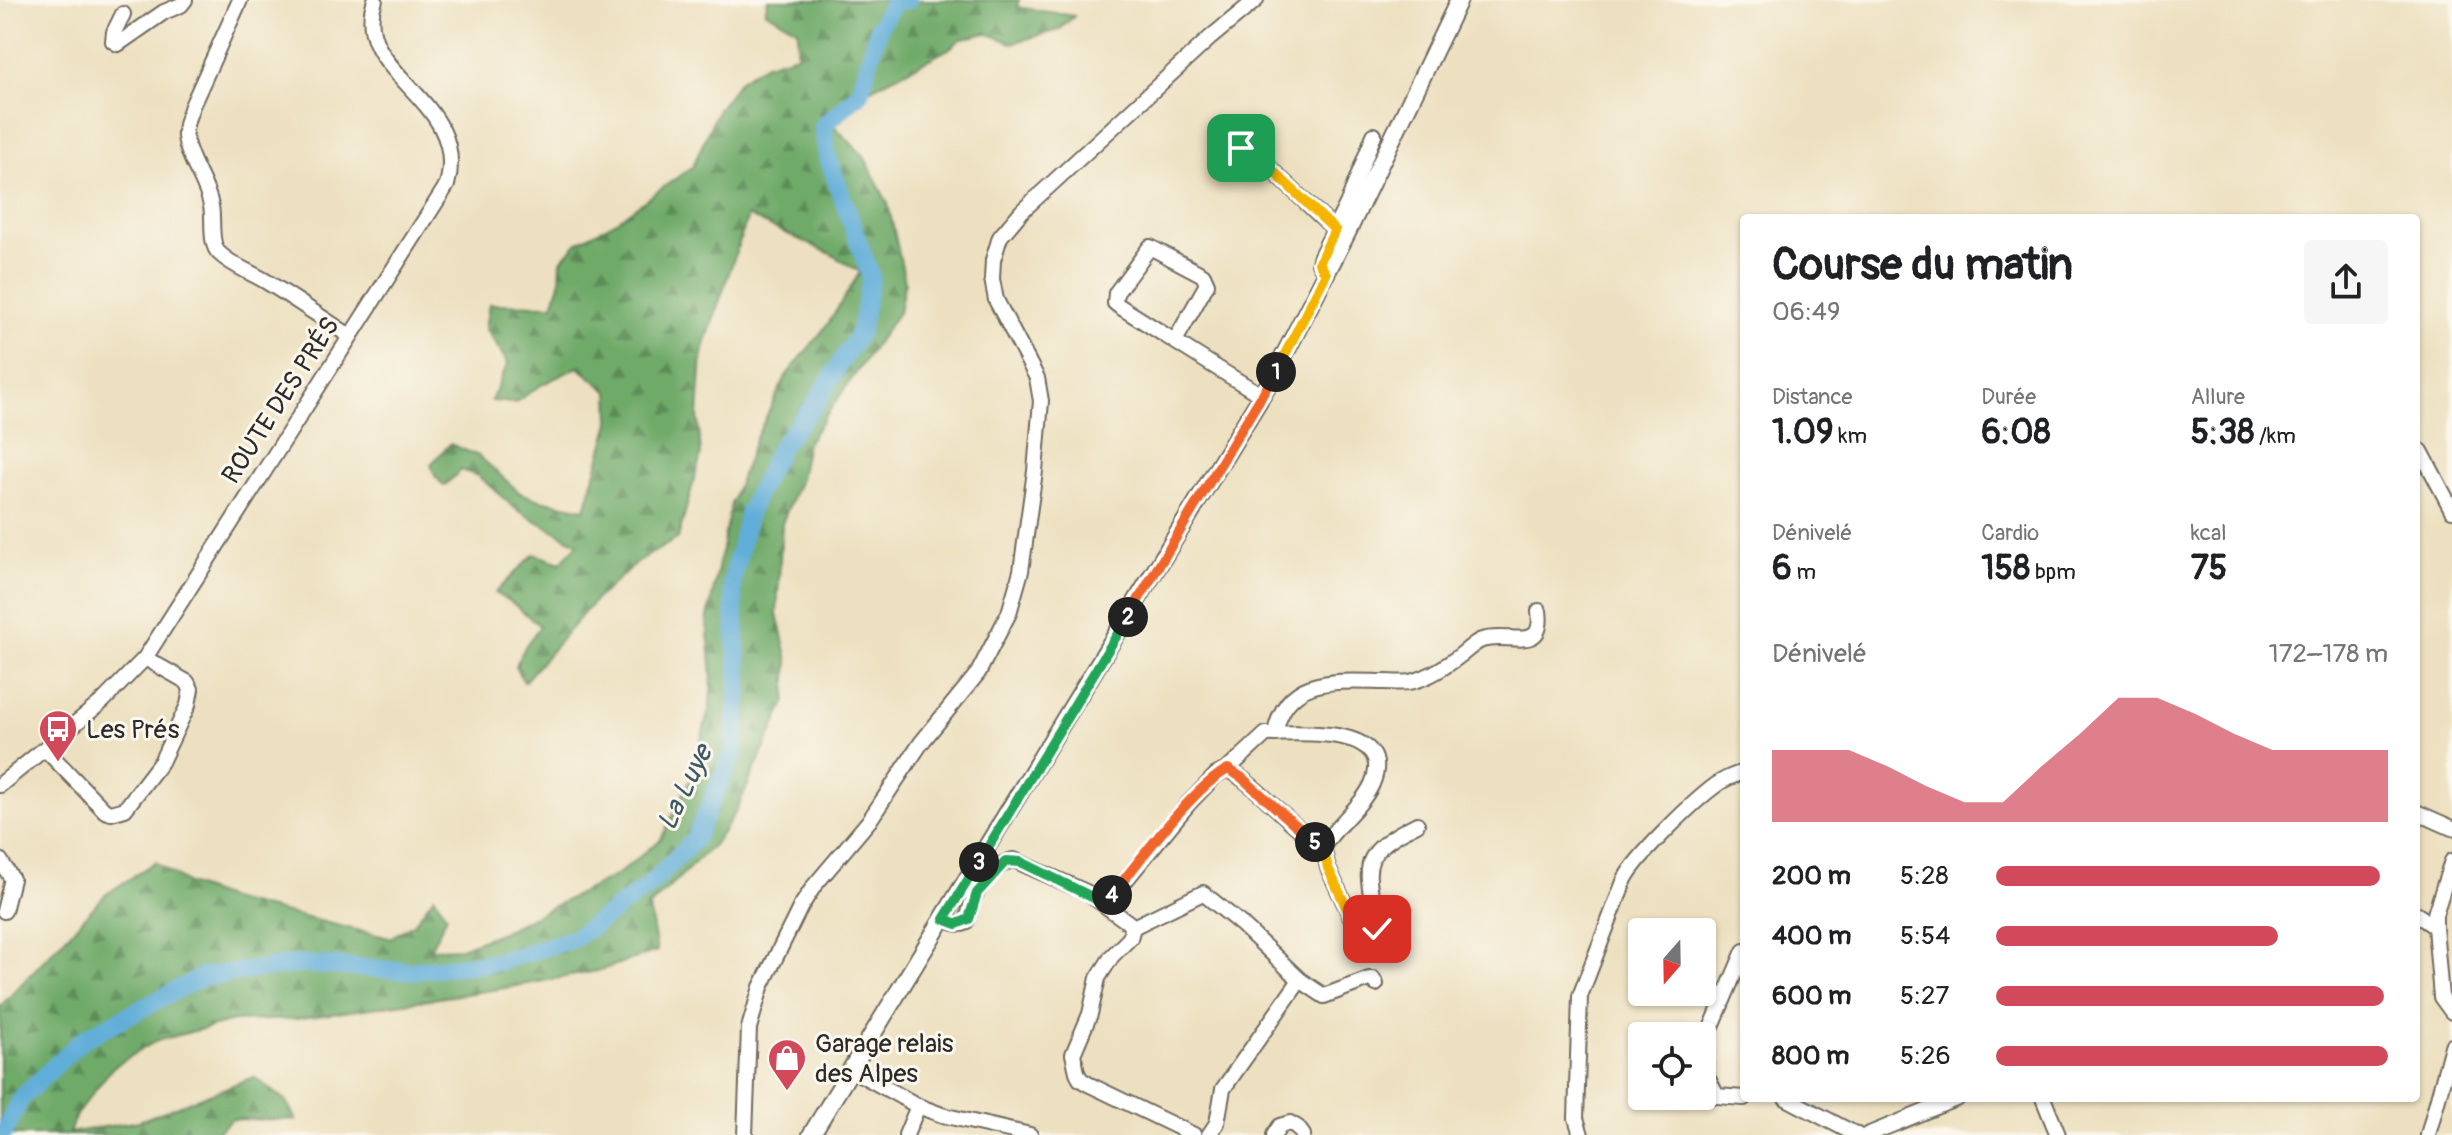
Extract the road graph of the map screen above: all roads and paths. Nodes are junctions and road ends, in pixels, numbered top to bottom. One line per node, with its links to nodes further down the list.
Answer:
1 (185, 0): 6 (street)
2 (240, 0): 11 (street)
3 (375, 0): 11 (street, ROUTE DES PRÉS)
4 (1256, 0): 48 (street)
5 (1459, 0): 10 (main road)
6 (123, 14)
7 (1374, 135): 9 (street)
8 (1241, 148): 9 (street)
9 (1335, 230): 10 (street)
10 (1326, 274): 13 (main road)
11 (350, 336): 17 (street, ROUTE DES PRÉS)
12 (1175, 341): 12 (street); 13 (street)
13 (1258, 393): 32 (main road)
14 (2421, 451): 15 (street)
15 (2452, 510)
16 (1539, 611): 18 (street)
17 (145, 658): 19 (street, ROUTE DES PRÉS); 19 (street)
18 (1275, 734): 20 (street); 26 (street)
19 (45, 749): 22 (street, ROUTE DES PRÉS)
20 (1228, 769): 26 (street); 29 (street)
21 (1740, 773): 56 (street)
22 (0, 785)
23 (2420, 814): 25 (street)
24 (1417, 824): 26 (street)
25 (2452, 828)
26 (1323, 847)
27 (0, 860): 30 (street)
28 (2452, 861): 33 (street)
29 (1106, 904): 32 (street); 34 (street)
30 (4, 911)
31 (2420, 917): 33 (street)
32 (944, 919): 40 (main road)
33 (2435, 927): 38 (street)
34 (1131, 928): 36 (street); 52 (street)
35 (1740, 961): 41 (street)
36 (1300, 980): 37 (street); 53 (street)
37 (1376, 984)
38 (2452, 1012)
39 (2452, 1046): 60 (street)
40 (851, 1069): 45 (street); 49 (main road)
41 (1740, 1098)
42 (1794, 1102): 57 (street)
43 (1950, 1102): 47 (street)
44 (2045, 1102): 59 (street)
45 (918, 1106): 46 (street); 50 (street)
46 (984, 1130): 51 (street)
47 (1886, 1132): 58 (street)
48 (745, 1135)
49 (811, 1135)
50 (906, 1135)
51 (1030, 1135)
52 (1194, 1135)
53 (1209, 1135)
54 (1274, 1135): 55 (street)
55 (1303, 1135)
56 (1581, 1135)
57 (1857, 1135)
58 (1867, 1135)
59 (2058, 1135)
60 (2428, 1135)

